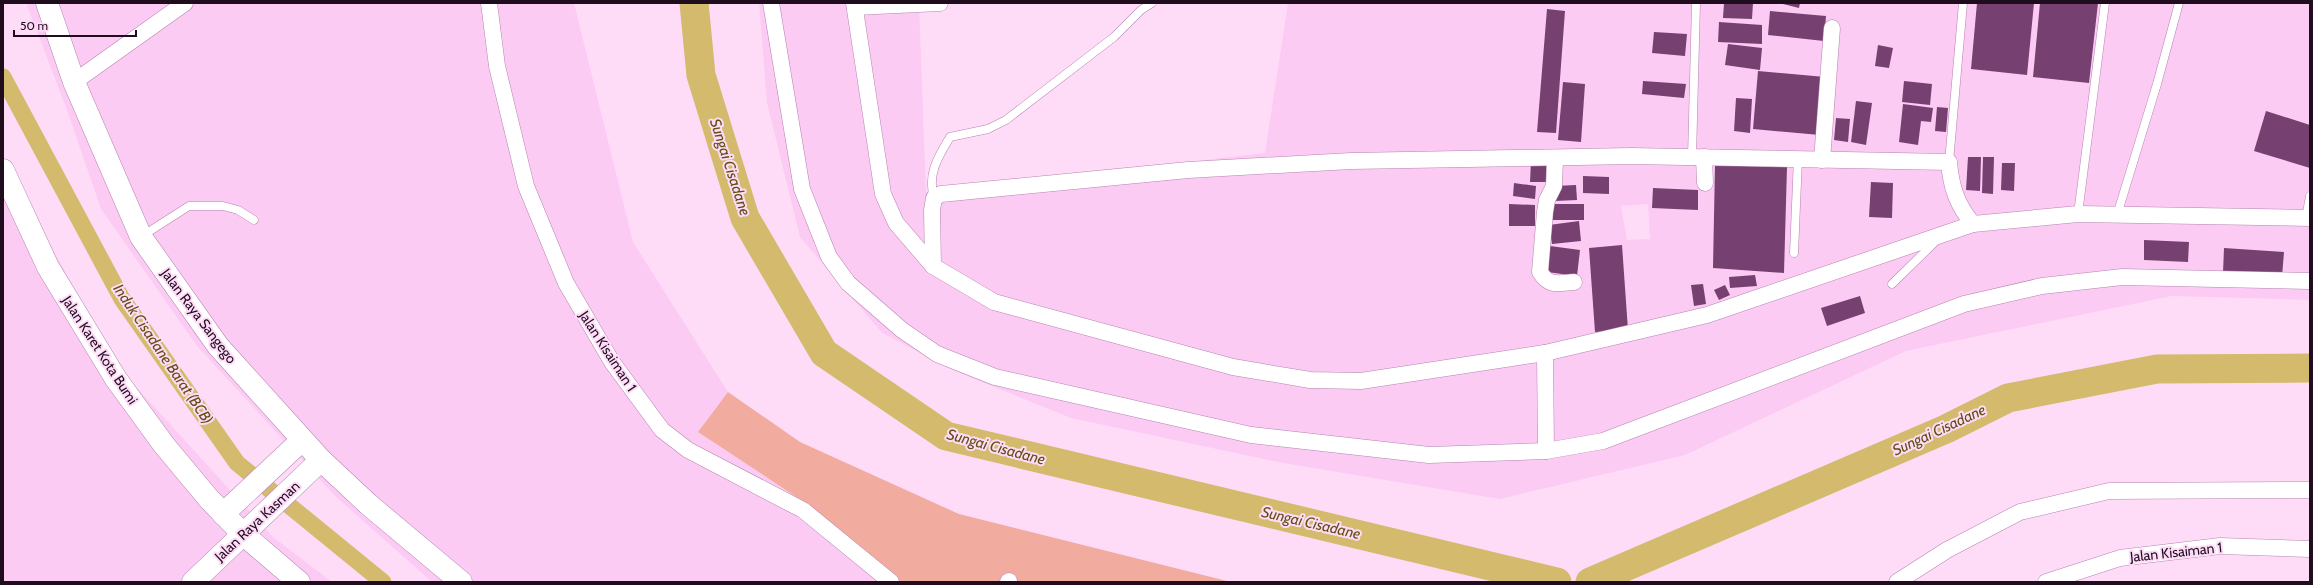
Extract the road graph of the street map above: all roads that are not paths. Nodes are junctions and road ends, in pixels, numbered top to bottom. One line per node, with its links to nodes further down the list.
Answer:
1 (47, 3): 13 (main road, Jalan Raya Sangego)
2 (185, 3): 13 (street)
3 (489, 3): 46 (street, Jalan Kisaiman 1)
4 (771, 3): 37 (street)
5 (940, 3): 11 (street)
6 (1152, 3): 22 (lane)
7 (1696, 3): 14 (lane)
8 (1963, 3): 18 (lane)
9 (2105, 3): 23 (lane)
10 (2179, 3): 24 (lane)
11 (855, 5): 31 (street)
12 (1832, 28): 17 (street)
13 (74, 82): 28 (main road, Jalan Raya Sangego)
14 (1698, 157): 15 (street); 16 (street); 20 (street)
15 (1556, 158): 22 (street); 33 (street)
16 (1798, 158): 17 (street); 30 (lane)
17 (1822, 160): 18 (street)
18 (1949, 162): 27 (street)
19 (3, 170): 40 (main road, Jalan Karet Kota Bumi)
20 (1705, 183)
21 (2310, 196): 25 (lane)
22 (934, 198): 31 (street)
23 (2078, 214): 24 (street); 27 (street)
24 (2117, 215): 25 (street)
25 (2308, 218)
26 (254, 220): 28 (lane)
27 (1973, 224): 29 (street)
28 (142, 237): 36 (main road, Jalan Raya Sangego)
29 (1939, 238): 34 (lane); 35 (street)
30 (1794, 253)
31 (933, 266): 35 (street)
32 (2310, 281): 37 (street)
33 (1574, 282)
34 (1892, 284)
35 (1545, 353): 37 (street)
36 (296, 446): 38 (main road, Jalan Raya Sangego); 40 (main road)
37 (1546, 451)
38 (316, 465): 41 (main road, Jalan Raya Kasman); 45 (main road, Jalan Raya Sangego)
39 (2310, 490): 47 (street)
40 (229, 509): 41 (main road, Jalan Karet Kota Bumi)
41 (249, 530): 43 (main road, Jalan Raya Kasman); 44 (main road, Jalan Karet Kota Bumi)
42 (2310, 549): 48 (street, Jalan Kisaiman 1)
43 (193, 582)
44 (299, 582)
45 (461, 582)
46 (891, 582)
47 (1897, 582)
48 (2046, 582)

